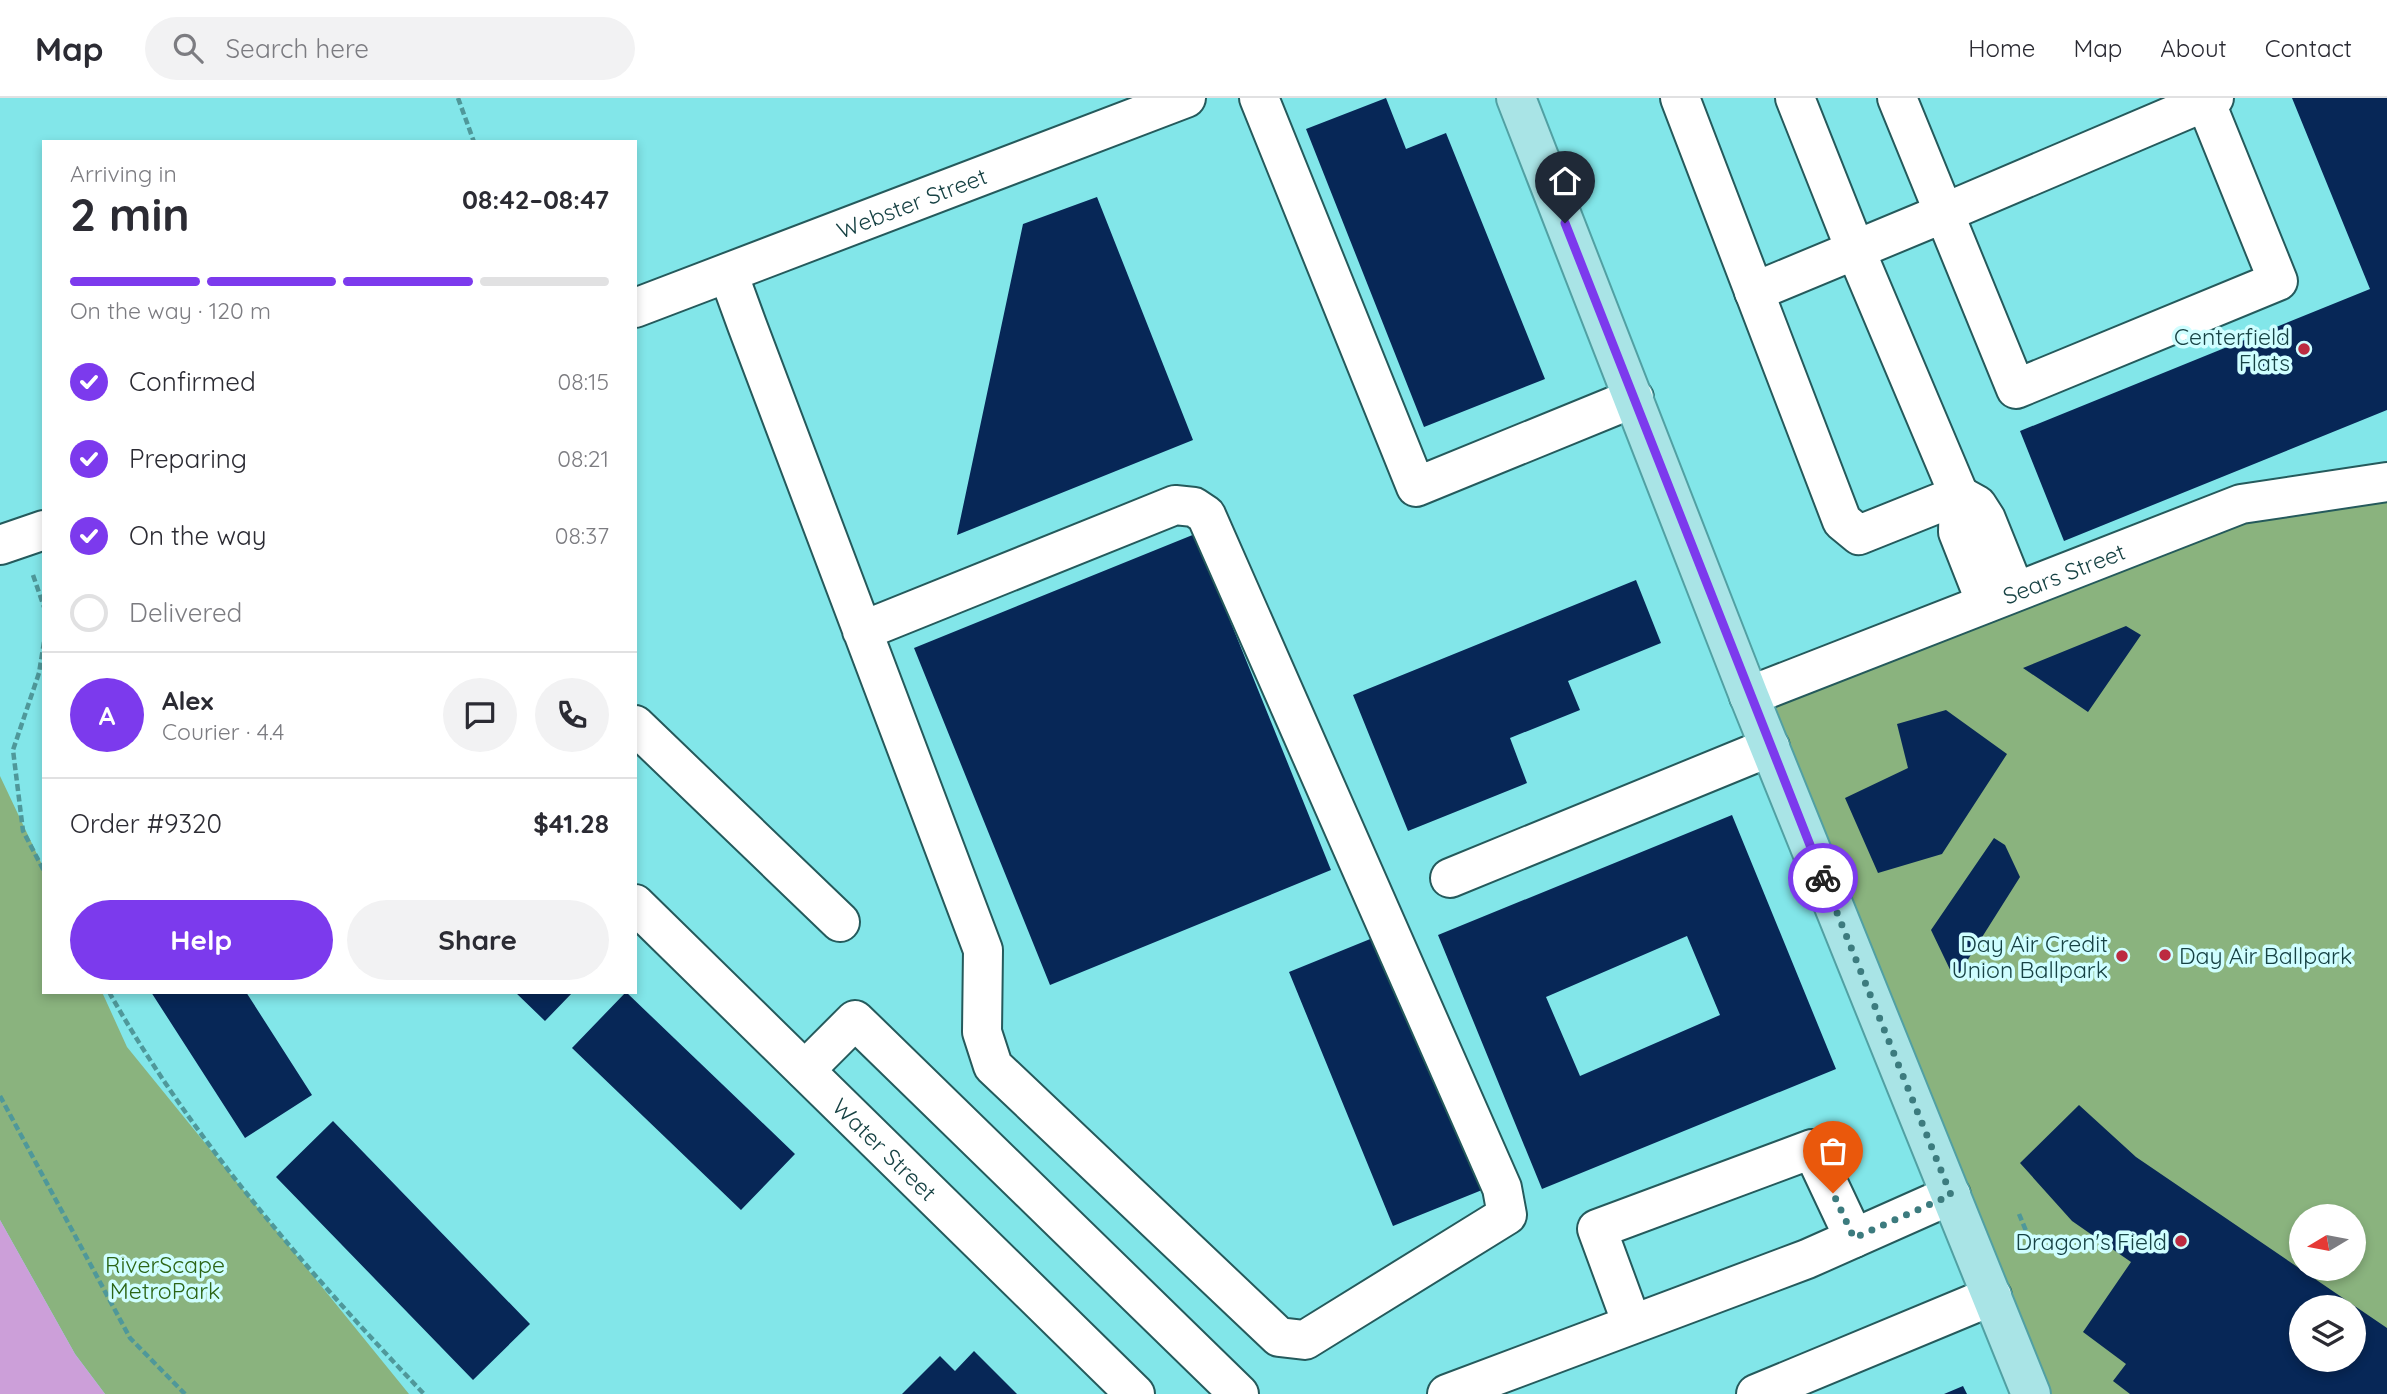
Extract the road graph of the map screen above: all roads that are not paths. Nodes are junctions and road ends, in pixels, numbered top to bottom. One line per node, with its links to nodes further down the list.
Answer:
1 (1186, 98): 10 (street, Webster Street)
2 (1259, 98): 13 (street)
3 (1516, 98): 13 (main road)
4 (1680, 98): 11 (street)
5 (1795, 98): 9 (street)
6 (1897, 98): 8 (street)
7 (2210, 101): 8 (street); 8 (street)
8 (1944, 213): 9 (street)
9 (1855, 250): 11 (street); 15 (street)
10 (729, 274): 12 (street, Webster Street); 19 (street)
11 (1754, 292): 15 (street)
12 (637, 307)
13 (1634, 398): 20 (main road)
14 (2387, 482): 18 (street, Sears Street)
15 (1959, 495): 18 (street)
16 (42, 531): 17 (street)
17 (0, 545)
18 (2001, 597): 20 (street, Sears Street)
19 (862, 631): 19 (street)
20 (1749, 696): 22 (main road)
21 (637, 727): 25 (street)
22 (1770, 747): 23 (street); 27 (main road)
23 (1450, 878)
24 (637, 906): 26 (street, Water Street)
25 (840, 922)
26 (804, 1070): 31 (street, Water Street); 32 (street)
27 (1951, 1195): 28 (street); 29 (main road)
28 (1854, 1238): 30 (street); 30 (street)
29 (1992, 1296): 34 (street); 35 (main road)
30 (1633, 1324): 33 (street)
31 (1135, 1394)
32 (1239, 1394)
33 (1447, 1394)
34 (1756, 1394)
35 (2031, 1394)

